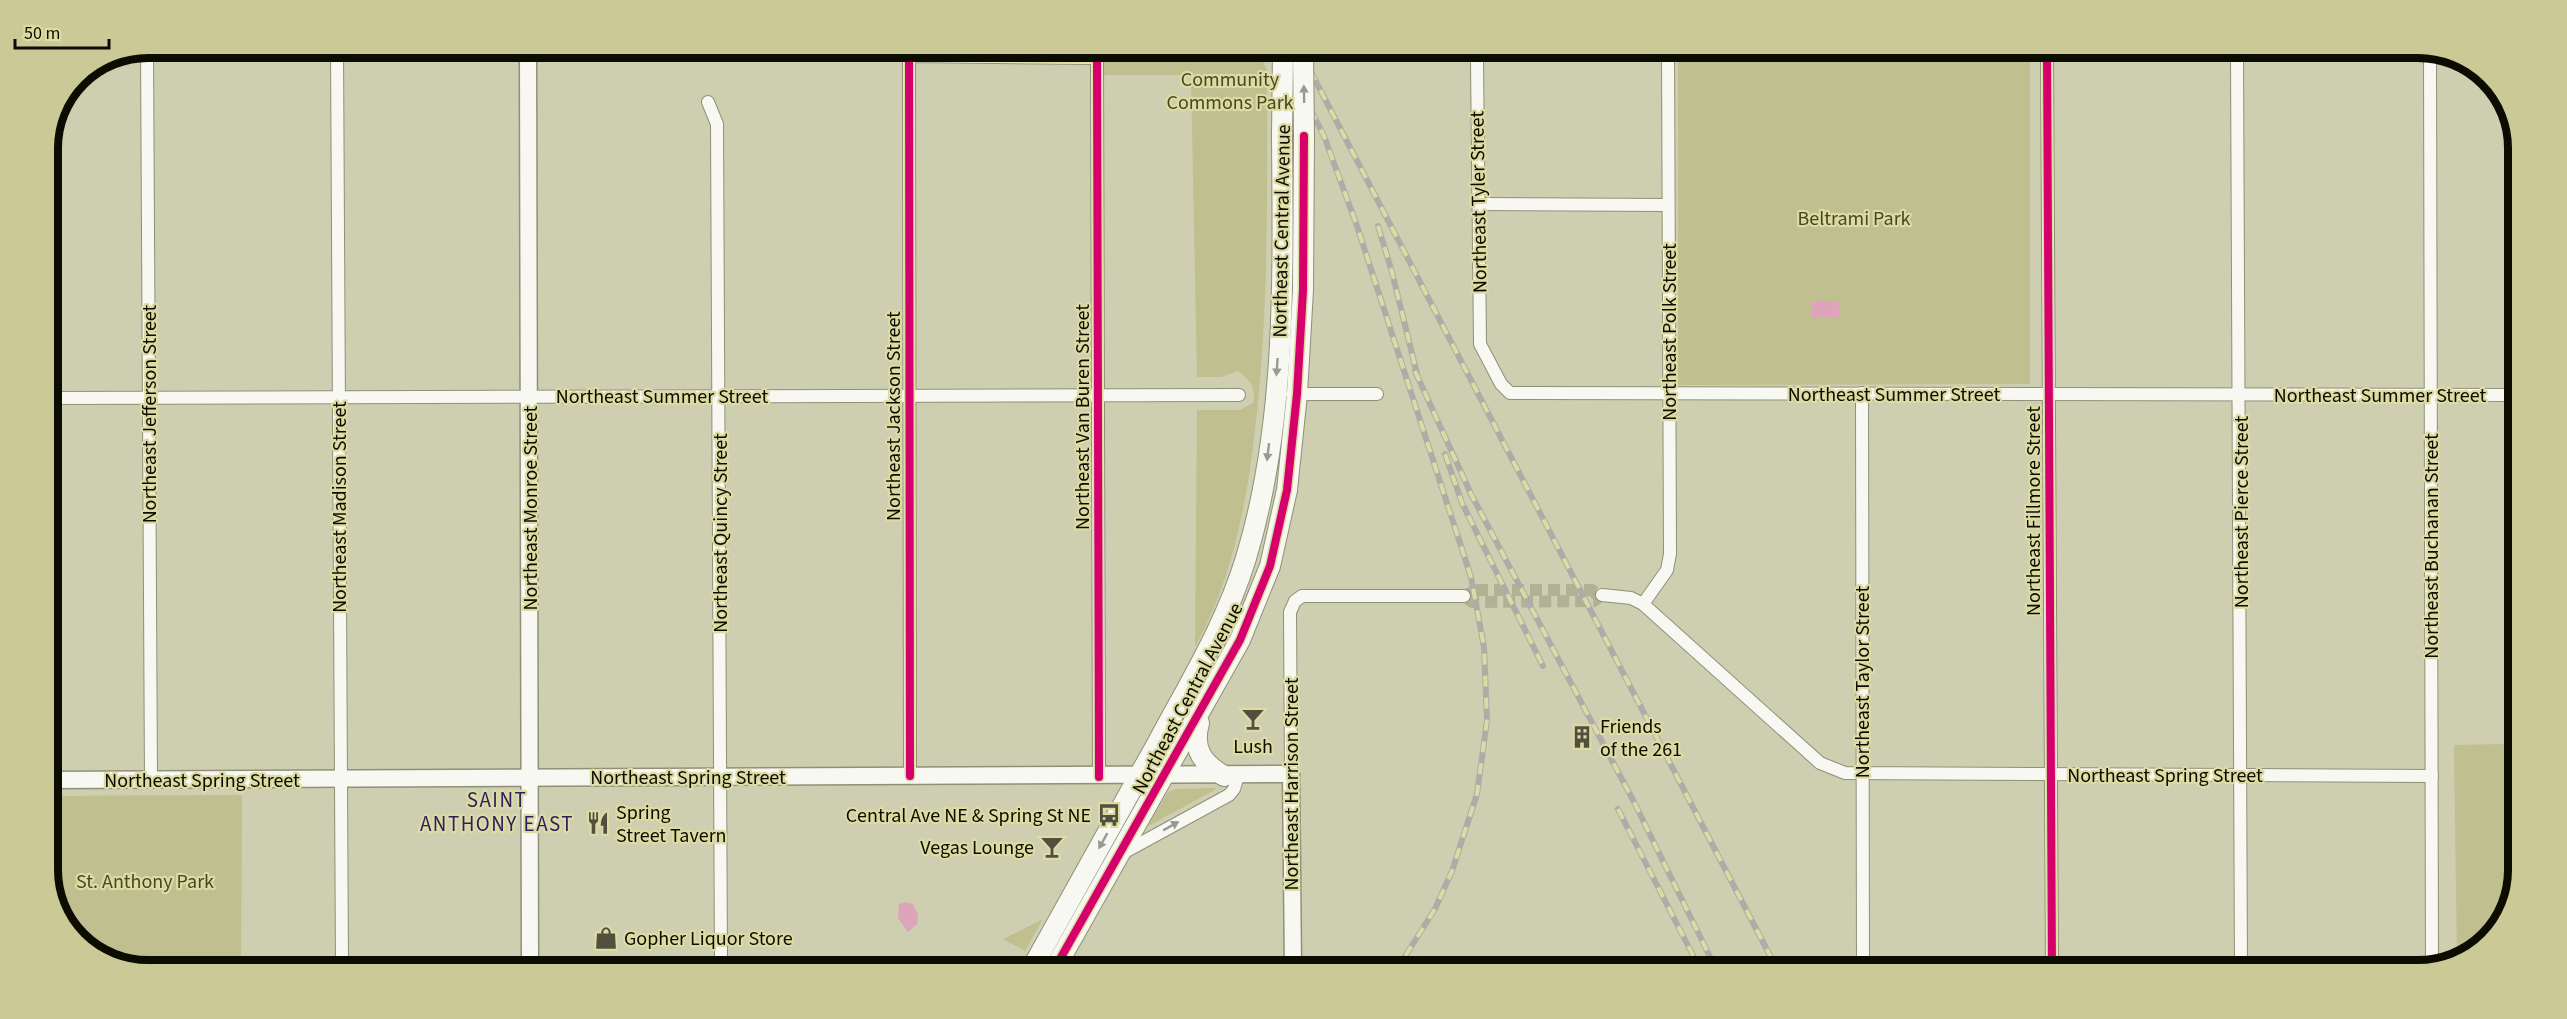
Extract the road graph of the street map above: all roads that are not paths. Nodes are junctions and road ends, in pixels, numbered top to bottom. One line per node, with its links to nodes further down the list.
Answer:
1 (147, 59): 31 (street, Northeast Jefferson Street)
2 (337, 59): 32 (street, Northeast Madison Street)
3 (528, 59): 30 (street, Northeast Monroe Street)
4 (909, 59): 28 (street, Northeast Jackson Street)
5 (1097, 59): 29 (street, Northeast Van Buren Street)
6 (1283, 59): 18 (main road, Northeast Central Avenue, one-way to 18, bridge)
7 (1303, 59): 19 (main road, Northeast Central Avenue, one-way to 7, bridge)
8 (1668, 59): 15 (street, Northeast Polk Street)
9 (2047, 59): 22 (street, Northeast Fillmore Street)
10 (2237, 59): 23 (street, Northeast Pierce Street)
11 (2430, 59): 24 (street, Northeast Buchanan Street)
12 (1476, 60): 14 (street, Northeast Tyler Street)
13 (708, 102): 27 (street, Northeast Quincy Street)
14 (1478, 204): 15 (street); 16 (street, Northeast Tyler Street)
15 (1668, 205): 21 (street, Northeast Polk Street)
16 (1479, 344): 21 (street, Northeast Summer Street)
17 (1862, 393): 21 (street, Northeast Summer Street); 22 (street, Northeast Summer Street); 39 (street, Northeast Taylor Street)
18 (1276, 394): 19 (street); 47 (main road, Northeast Central Avenue, one-way to 47)
19 (1297, 394): 20 (street); 37 (main road, Northeast Central Avenue)
20 (1377, 394)
21 (1669, 394): 36 (street, Northeast Polk Street)
22 (2049, 394): 23 (street, Northeast Summer Street); 40 (street, Northeast Fillmore Street)
23 (2240, 394): 24 (street, Northeast Summer Street); 41 (street, Northeast Pierce Street)
24 (2431, 394): 26 (street, Northeast Summer Street); 44 (street, Northeast Buchanan Street)
25 (1239, 395): 29 (street, Northeast Summer Street)
26 (2508, 395)
27 (720, 396): 28 (street, Northeast Summer Street); 30 (street, Northeast Summer Street); 45 (street, Northeast Quincy Street)
28 (909, 396): 29 (street, Northeast Summer Street); 42 (street, Northeast Jackson Street)
29 (1099, 396): 46 (street, Northeast Van Buren Street)
30 (530, 397): 32 (street, Northeast Summer Street); 49 (street, Northeast Monroe Street)
31 (148, 398): 32 (street, Northeast Summer Street); 33 (street, Northeast Summer Street); 51 (street, Northeast Jefferson Street)
32 (338, 398): 52 (street, Northeast Madison Street)
33 (58, 399)
34 (1602, 595): 36 (street, Northeast Spring Street)
35 (1464, 596): 38 (street, Northeast Harrison Street)
36 (1643, 604): 39 (street, Northeast Spring Street)
37 (1205, 705): 43 (main road); 48 (main road, Northeast Central Avenue)
38 (1291, 774): 43 (street, Northeast Spring Street); 60 (street, Northeast Harrison Street)
39 (1862, 774): 40 (street, Northeast Spring Street); 61 (street, Northeast Taylor Street)
40 (2051, 775): 41 (street, Northeast Spring Street); 62 (street, Northeast Fillmore Street)
41 (2241, 775): 44 (street, Northeast Spring Street); 63 (street, Northeast Pierce Street)
42 (909, 776): 45 (street, Northeast Spring Street); 46 (street, Northeast Spring Street)
43 (1231, 776): 48 (street, Northeast Spring Street); 53 (street, one-way to 43)
44 (2432, 776): 54 (street, Northeast Buchanan Street)
45 (721, 777): 49 (street, Northeast Spring Street); 57 (street, Northeast Quincy Street)
46 (1099, 777): 47 (street, Northeast Spring Street)
47 (1138, 777): 48 (street, Northeast Spring Street); 58 (main road, Northeast Central Avenue, one-way to 58)
48 (1165, 777): 53 (main road, Northeast Central Avenue)
49 (529, 778): 52 (street, Northeast Spring Street); 56 (street, Northeast Monroe Street)
50 (59, 780): 51 (street, Northeast Spring Street)
51 (151, 780): 52 (street, Northeast Spring Street)
52 (340, 780): 55 (street, Northeast Madison Street)
53 (1120, 854): 59 (main road, Northeast Central Avenue)
54 (2432, 959)
55 (342, 960)
56 (530, 960)
57 (721, 960)
58 (1036, 960)
59 (1060, 960)
60 (1293, 960)
61 (1863, 960)
62 (2052, 960)
63 (2241, 960)

